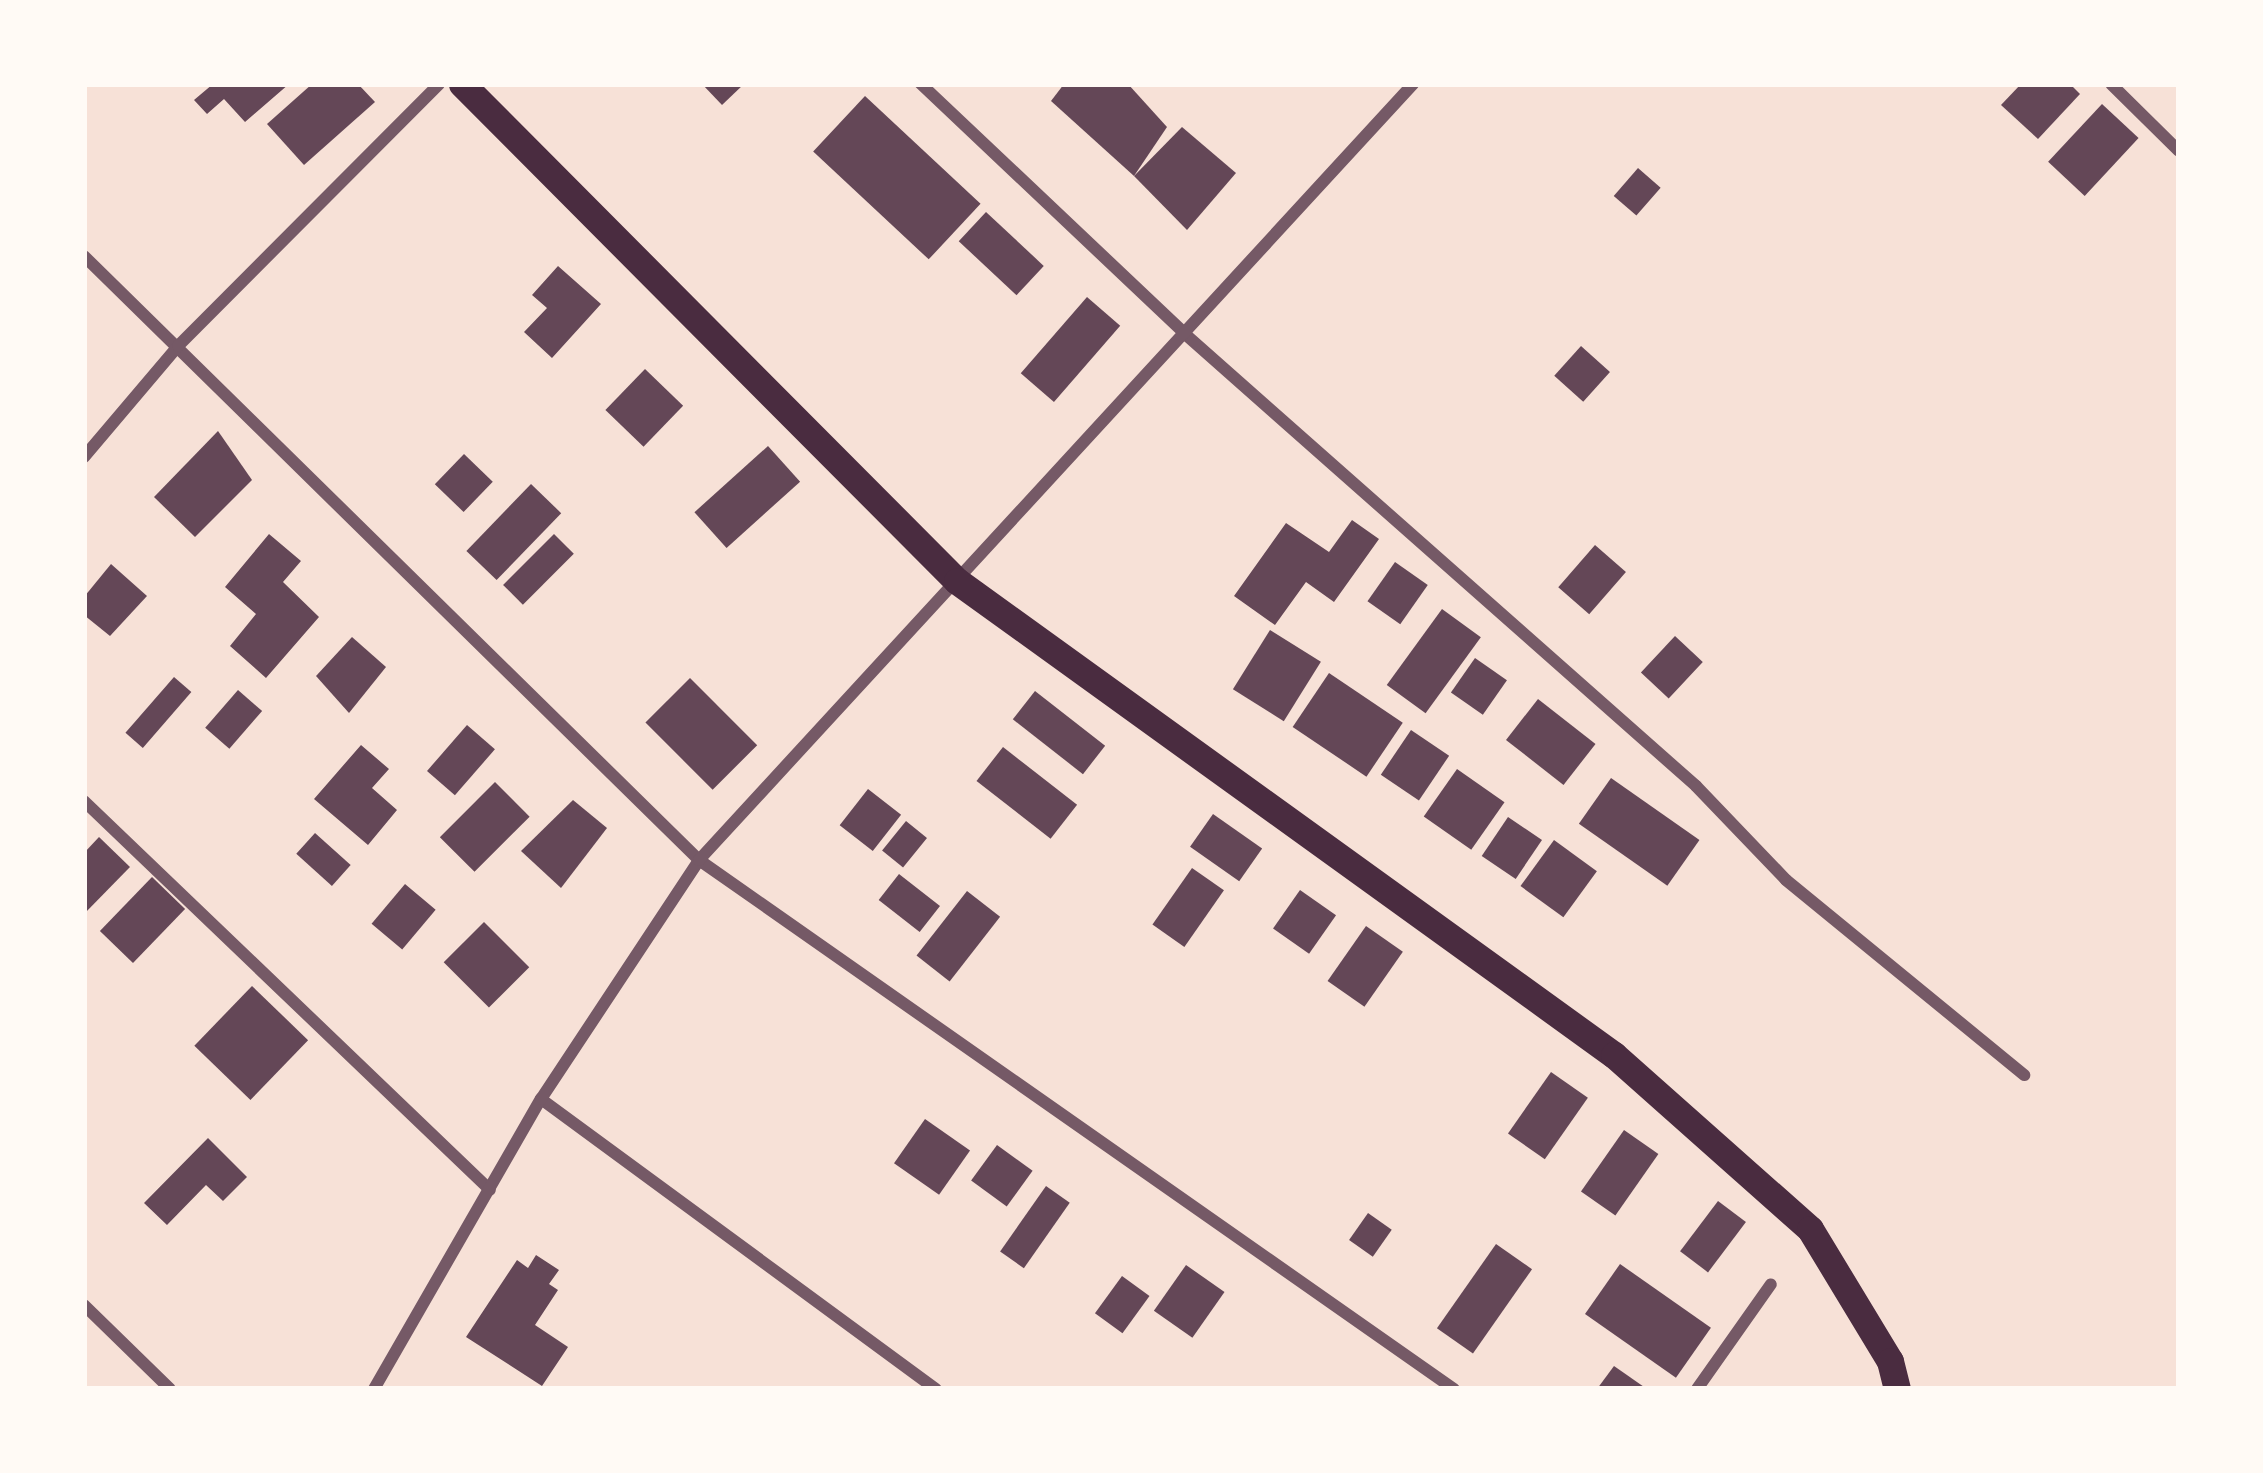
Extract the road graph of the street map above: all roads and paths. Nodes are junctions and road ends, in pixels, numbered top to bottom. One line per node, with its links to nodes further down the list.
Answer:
1 (439, 84): 9 (street)
2 (462, 84): 11 (main road)
3 (921, 84): 8 (street)
4 (1413, 84): 8 (street)
5 (2111, 84): 6 (street)
6 (2179, 151)
7 (84, 256): 9 (street)
8 (1185, 334): 11 (street); 14 (street)
9 (178, 346): 10 (street); 13 (street)
10 (84, 457)
11 (958, 581): 13 (street); 24 (main road)
12 (84, 801): 16 (street)
13 (699, 860): 15 (street); 22 (street)
14 (2024, 1076)
15 (541, 1099): 16 (street); 21 (street)
16 (490, 1190): 20 (street)
17 (1771, 1284): 23 (street)
18 (84, 1305): 19 (street)
19 (170, 1389)
20 (374, 1389)
21 (936, 1389)
22 (1454, 1389)
23 (1697, 1389)
24 (1897, 1389)

